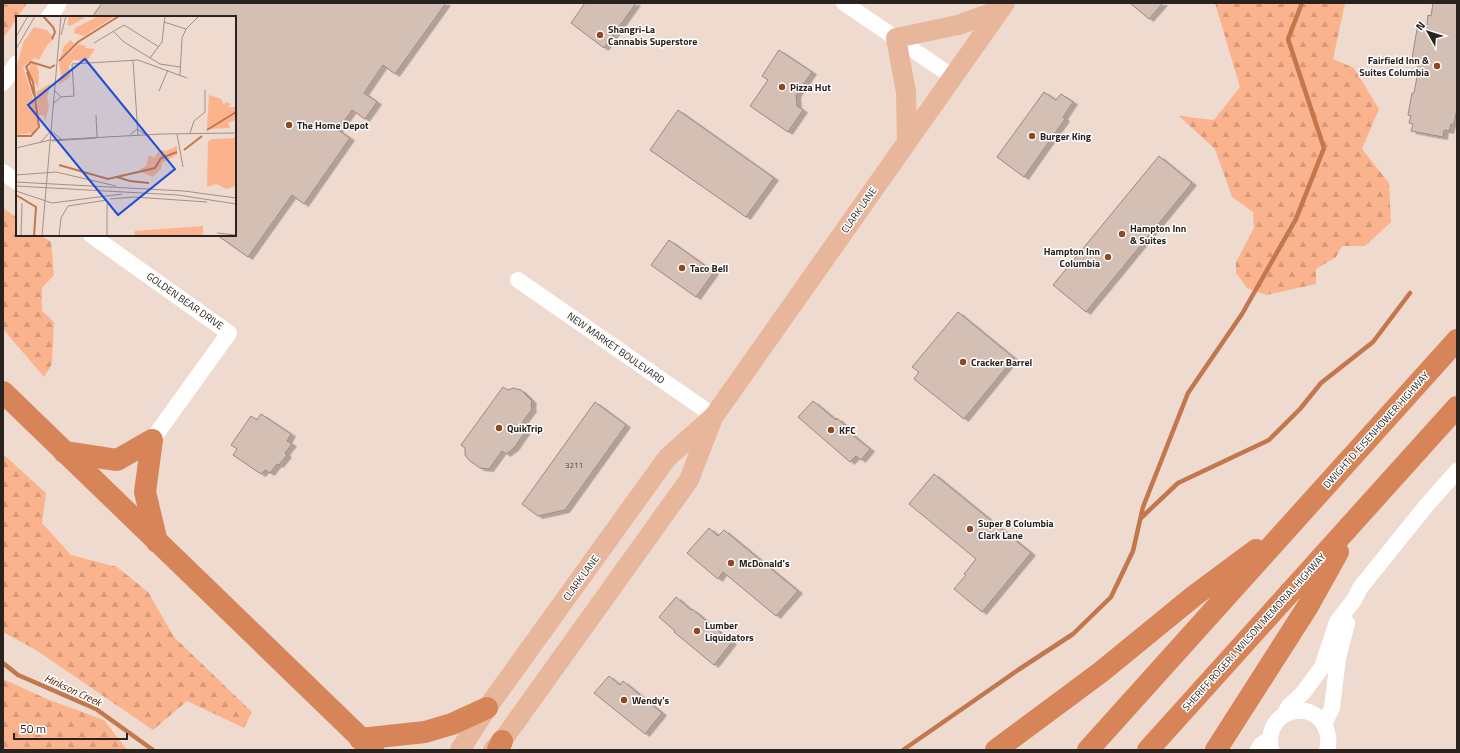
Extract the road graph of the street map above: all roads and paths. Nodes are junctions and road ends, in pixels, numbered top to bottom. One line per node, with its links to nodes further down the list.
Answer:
1 (59, 3): 4 (street)
2 (844, 3): 5 (street)
3 (1003, 6): 5 (main road); 7 (main road, CLARK LANE)
4 (50, 16)
5 (896, 38): 7 (street); 9 (main road)
6 (16, 64): 8 (street)
7 (952, 78): 9 (main road, CLARK LANE)
8 (3, 83)
9 (907, 142): 17 (main road, CLARK LANE)
10 (3, 172): 11 (street)
11 (16, 181)
12 (92, 236): 18 (street, GOLDEN BEAR DRIVE)
13 (518, 280): 17 (street, NEW MARKET BOULEVARD)
14 (1457, 340): 22 (highway, DWIGHT D. EISENHOWER HIGHWAY)
15 (3, 392): 19 (highway)
16 (1457, 407): 21 (highway)
17 (714, 416): 25 (main road, CLARK LANE); 30 (main road, CLARK LANE)
18 (152, 440): 19 (highway); 23 (highway)
19 (64, 452): 23 (highway)
20 (1457, 471): 24 (street)
21 (1359, 514): 34 (highway, SHERIFF ROGER I. WILSON MEMORIAL HIGHWAY); 35 (highway)
22 (1295, 520): 32 (highway); 33 (highway)
23 (156, 542): 28 (highway)
24 (1354, 600): 26 (street); 27 (street)
25 (487, 708): 28 (highway); 31 (main road, CLARK LANE)
26 (1284, 715): 27 (street); 29 (street)
27 (1328, 740)
28 (365, 746)
29 (1266, 746)
30 (498, 747)
31 (460, 750)
32 (996, 750)
33 (1088, 750)
34 (1148, 750)
35 (1216, 750)

